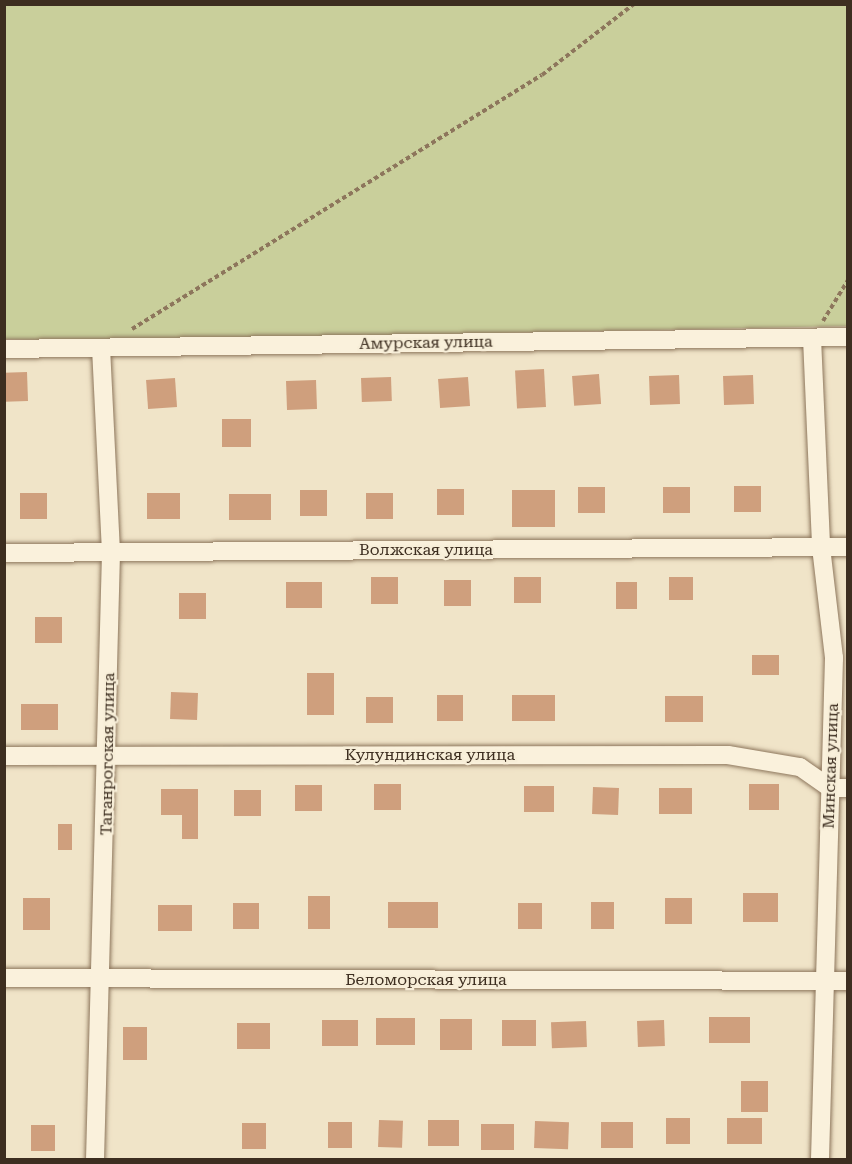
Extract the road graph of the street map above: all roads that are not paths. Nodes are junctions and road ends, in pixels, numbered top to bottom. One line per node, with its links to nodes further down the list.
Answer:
1 (848, 337): 2 (street, Амурская улица)
2 (812, 338): 3 (street, Амурская улица); 5 (street, Минская улица)
3 (101, 348): 4 (street, Амурская улица); 7 (street, Таганрогская улица)
4 (4, 349)
5 (820, 547): 6 (street, Волжская улица); 7 (street, Волжская улица); 9 (street, Минская улица)
6 (848, 547)
7 (111, 552): 8 (street, Волжская улица); 10 (street, Таганрогская улица)
8 (4, 553)
9 (841, 658): 12 (street, Минская улица)
10 (108, 755): 11 (street, Кулундинская улица); 12 (street, Кулундинская улица); 14 (street, Таганрогская улица)
11 (4, 756)
12 (839, 788): 16 (street, Минская улица)
13 (4, 978): 14 (street, Беломорская улица)
14 (101, 979): 16 (street, Беломорская улица); 17 (street, Таганрогская улица)
15 (848, 981): 16 (street, Беломорская улица)
16 (825, 982): 18 (street, Минская улица)
17 (95, 1160)
18 (820, 1160)

